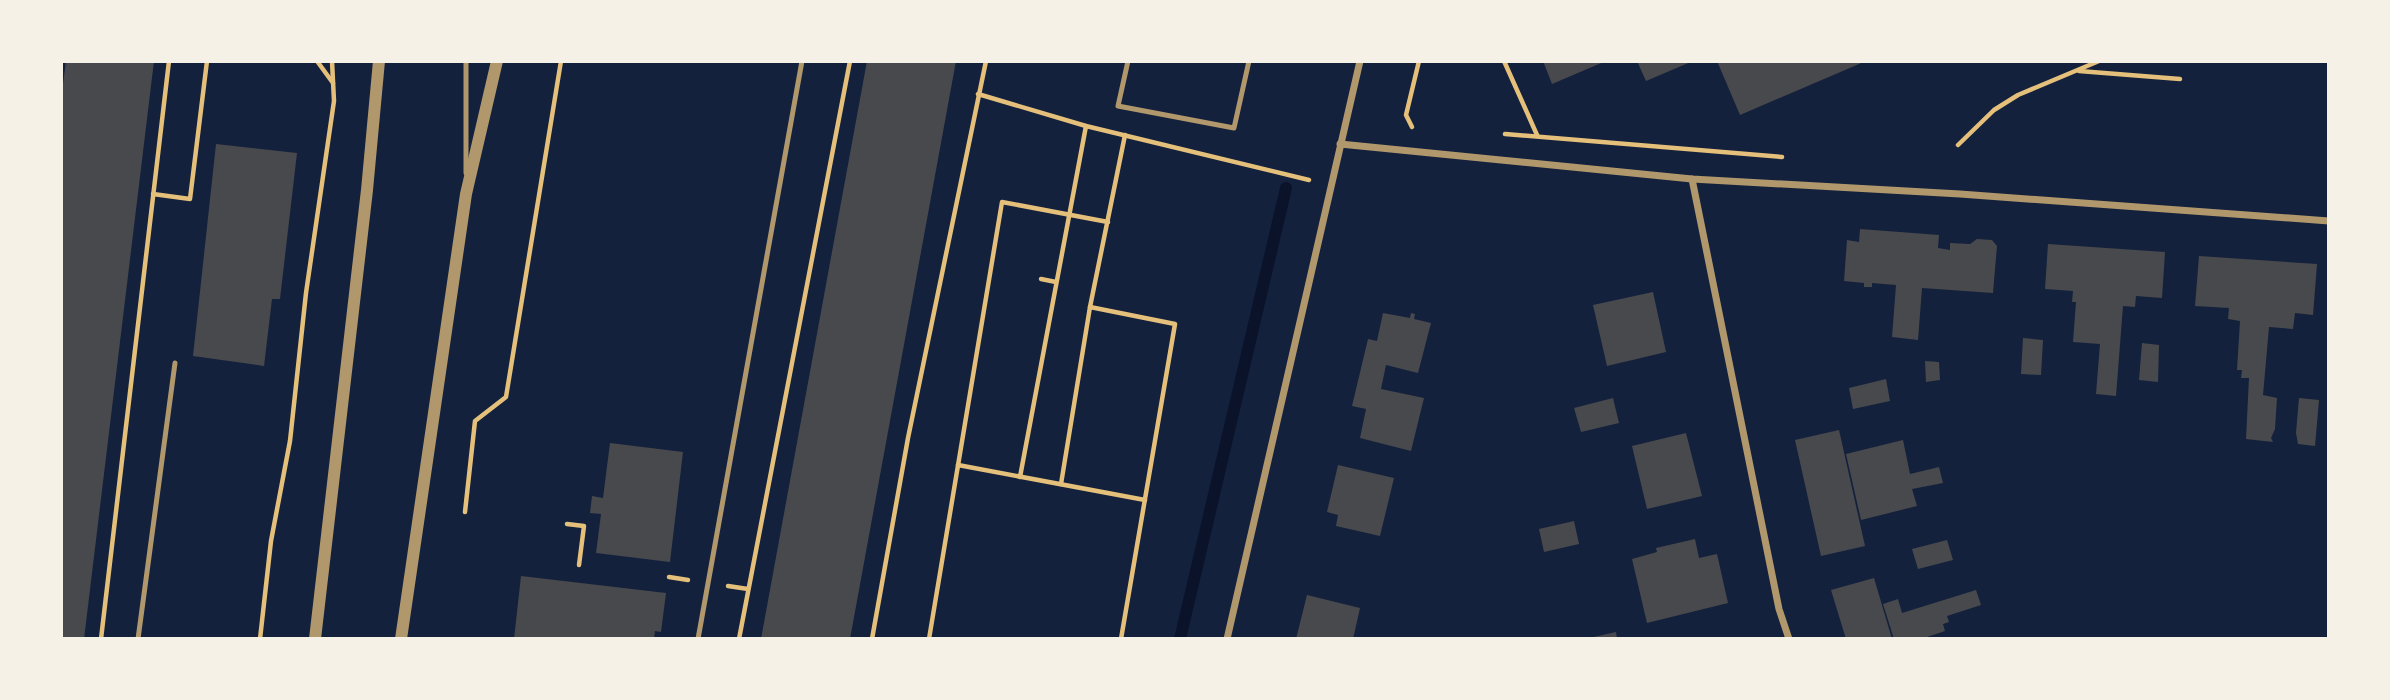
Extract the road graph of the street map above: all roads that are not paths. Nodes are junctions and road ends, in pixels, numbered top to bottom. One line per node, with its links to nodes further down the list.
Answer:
1 (379, 61): 14 (street)
2 (466, 61): 10 (lane)
3 (497, 61): 10 (street)
4 (802, 61): 16 (lane)
5 (1128, 61): 6 (lane)
6 (1250, 61)
7 (1360, 61): 8 (street)
8 (1340, 144): 9 (street); 17 (street)
9 (1692, 179): 11 (street); 18 (street)
10 (466, 194): 15 (street)
11 (2329, 221)
12 (175, 363): 13 (lane)
13 (138, 639)
14 (314, 639)
15 (401, 639)
16 (698, 639)
17 (1227, 639)
18 (1789, 639)

